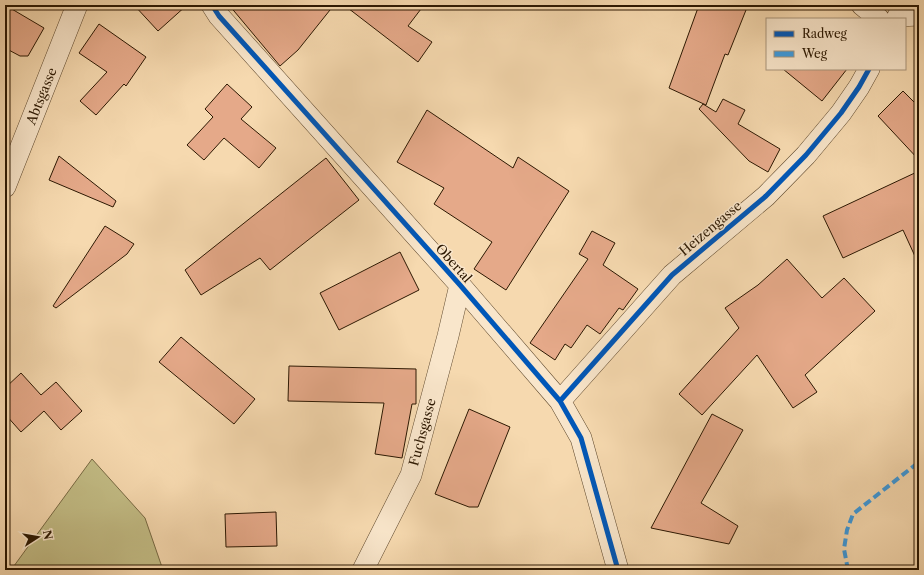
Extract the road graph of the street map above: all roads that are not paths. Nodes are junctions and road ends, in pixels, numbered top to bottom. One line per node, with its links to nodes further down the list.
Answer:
1 (77, 5): 7 (street, Abtsgasse)
2 (212, 5): 8 (street, Obertal)
3 (862, 5): 5 (street)
4 (919, 14): 5 (street)
5 (894, 15)
6 (868, 70): 9 (street, Heizengasse)
7 (5, 187)
8 (460, 285): 9 (street, Obertal); 10 (street, Fuchsgasse)
9 (560, 401): 11 (street, Obertal)
10 (363, 570)
11 (618, 570)

